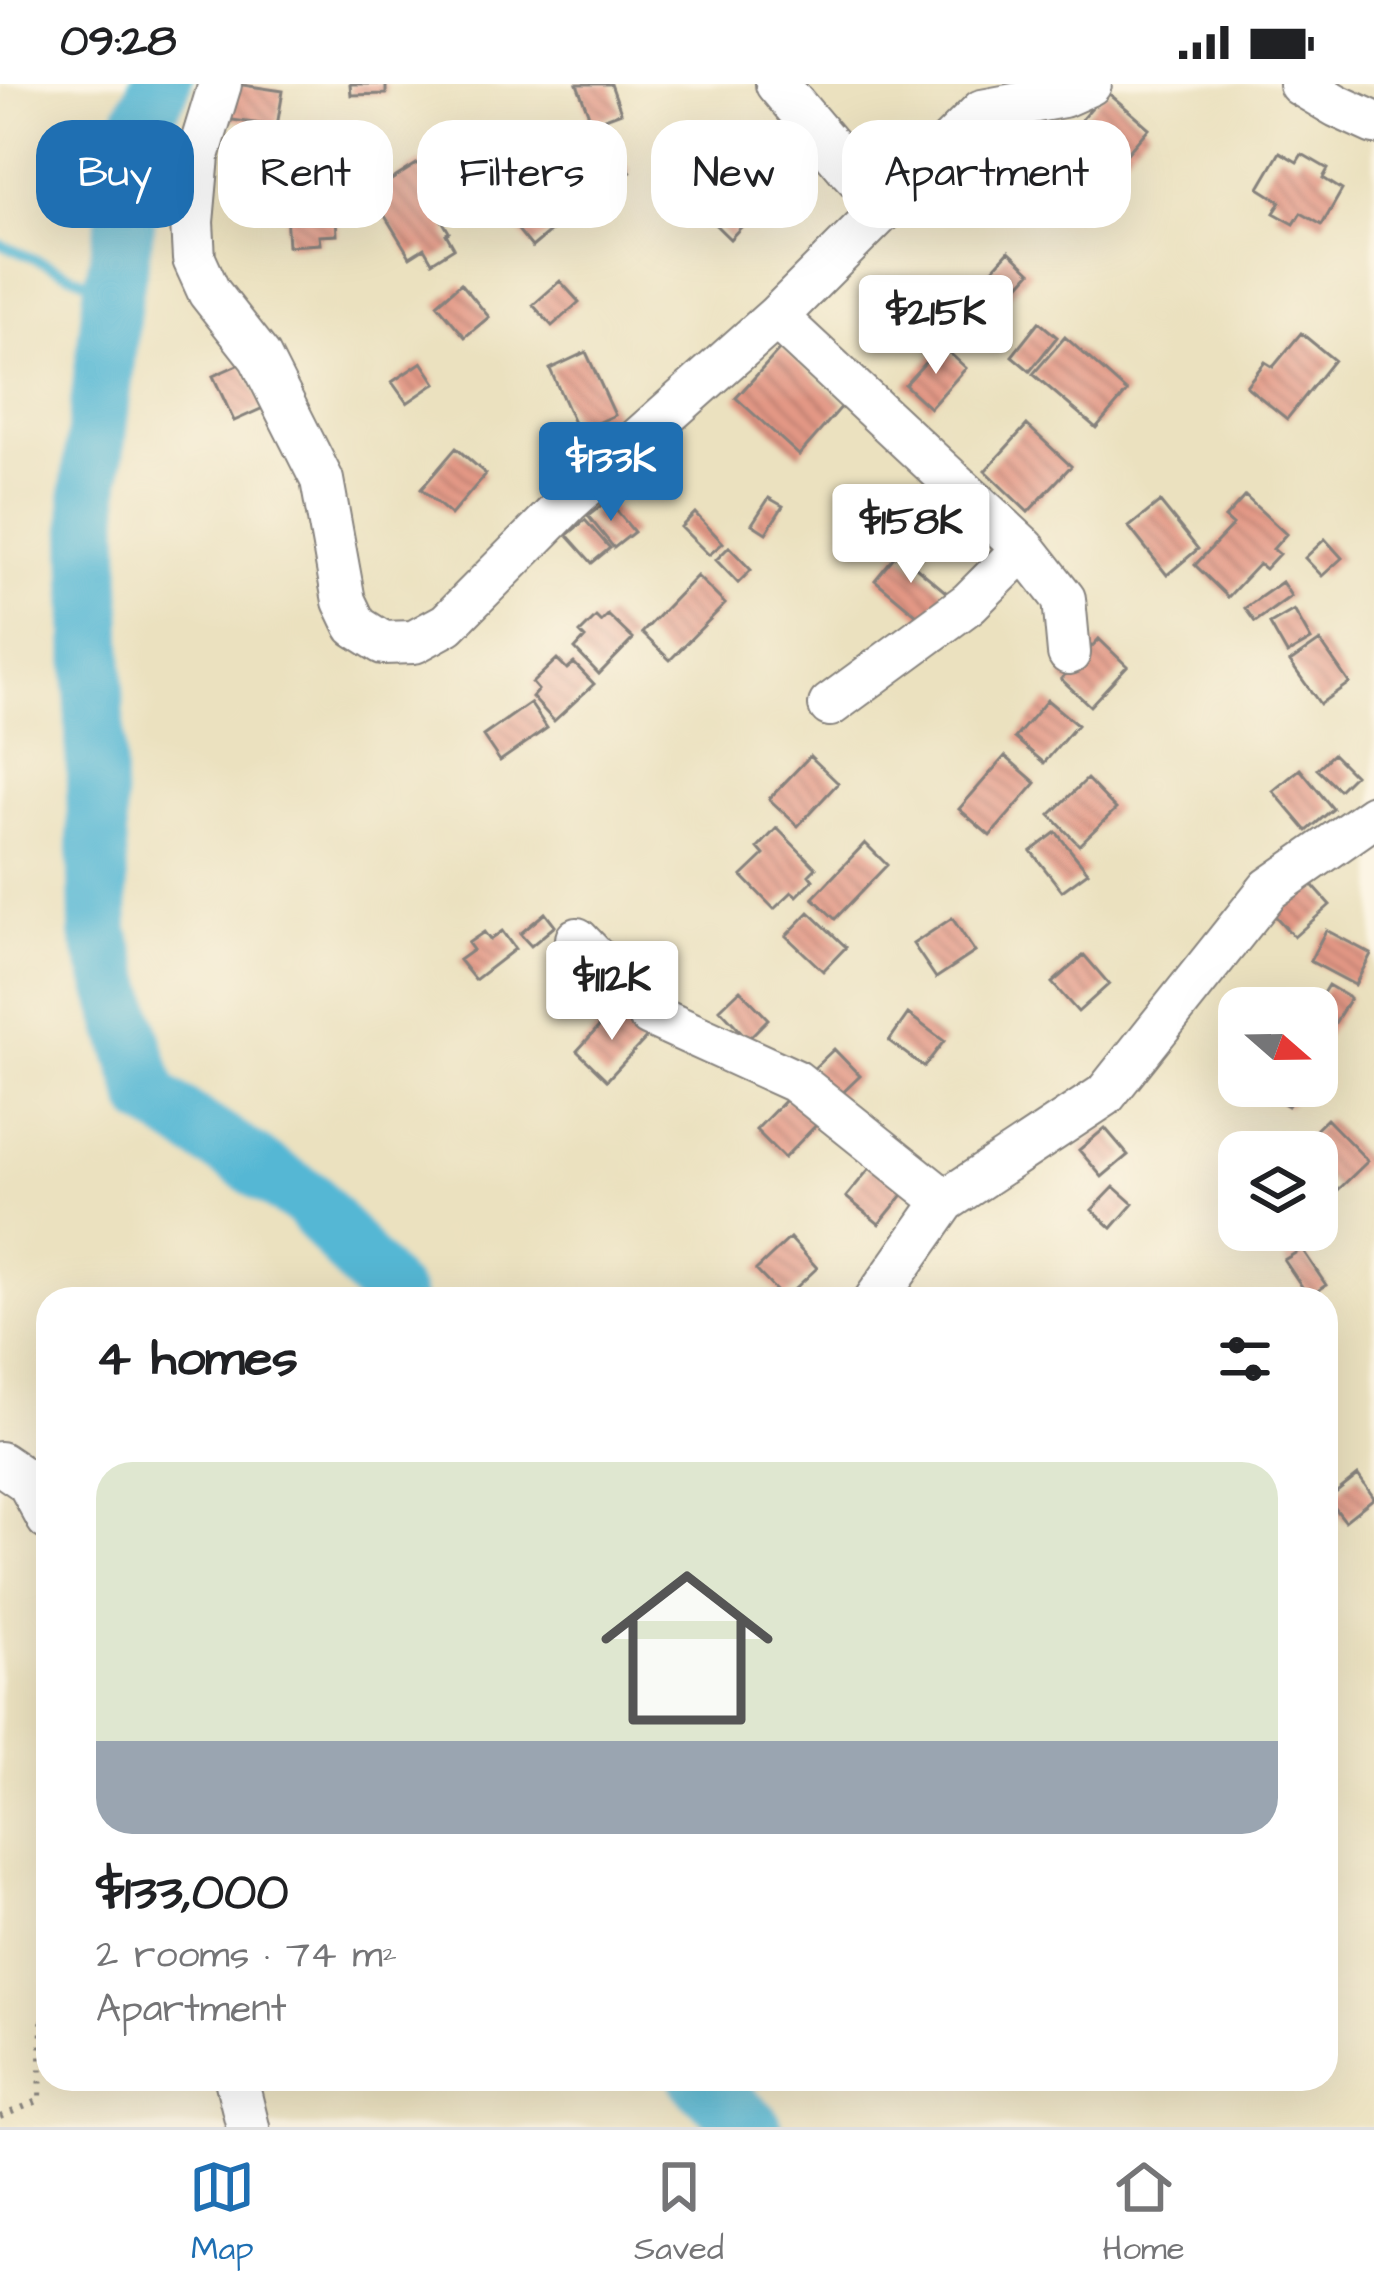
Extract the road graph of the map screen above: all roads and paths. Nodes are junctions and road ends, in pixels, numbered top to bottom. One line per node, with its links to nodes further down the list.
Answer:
1 (220, 84): 9 (street)
2 (777, 84): 7 (street)
3 (1090, 84): 5 (street)
4 (1300, 84): 6 (street)
5 (972, 120)
6 (1374, 123)
7 (842, 161)
8 (865, 228): 9 (street)
9 (776, 316): 10 (street)
10 (1024, 548): 11 (street); 12 (street)
11 (1069, 653)
12 (830, 705)
13 (1374, 816): 15 (street)
14 (577, 939): 15 (street)
15 (946, 1201): 16 (street)
16 (885, 1287)
17 (0, 1463): 18 (street)
18 (36, 1497)
19 (40, 2091): 21 (path)
20 (239, 2091): 22 (street)
21 (0, 2117)
22 (248, 2127)

